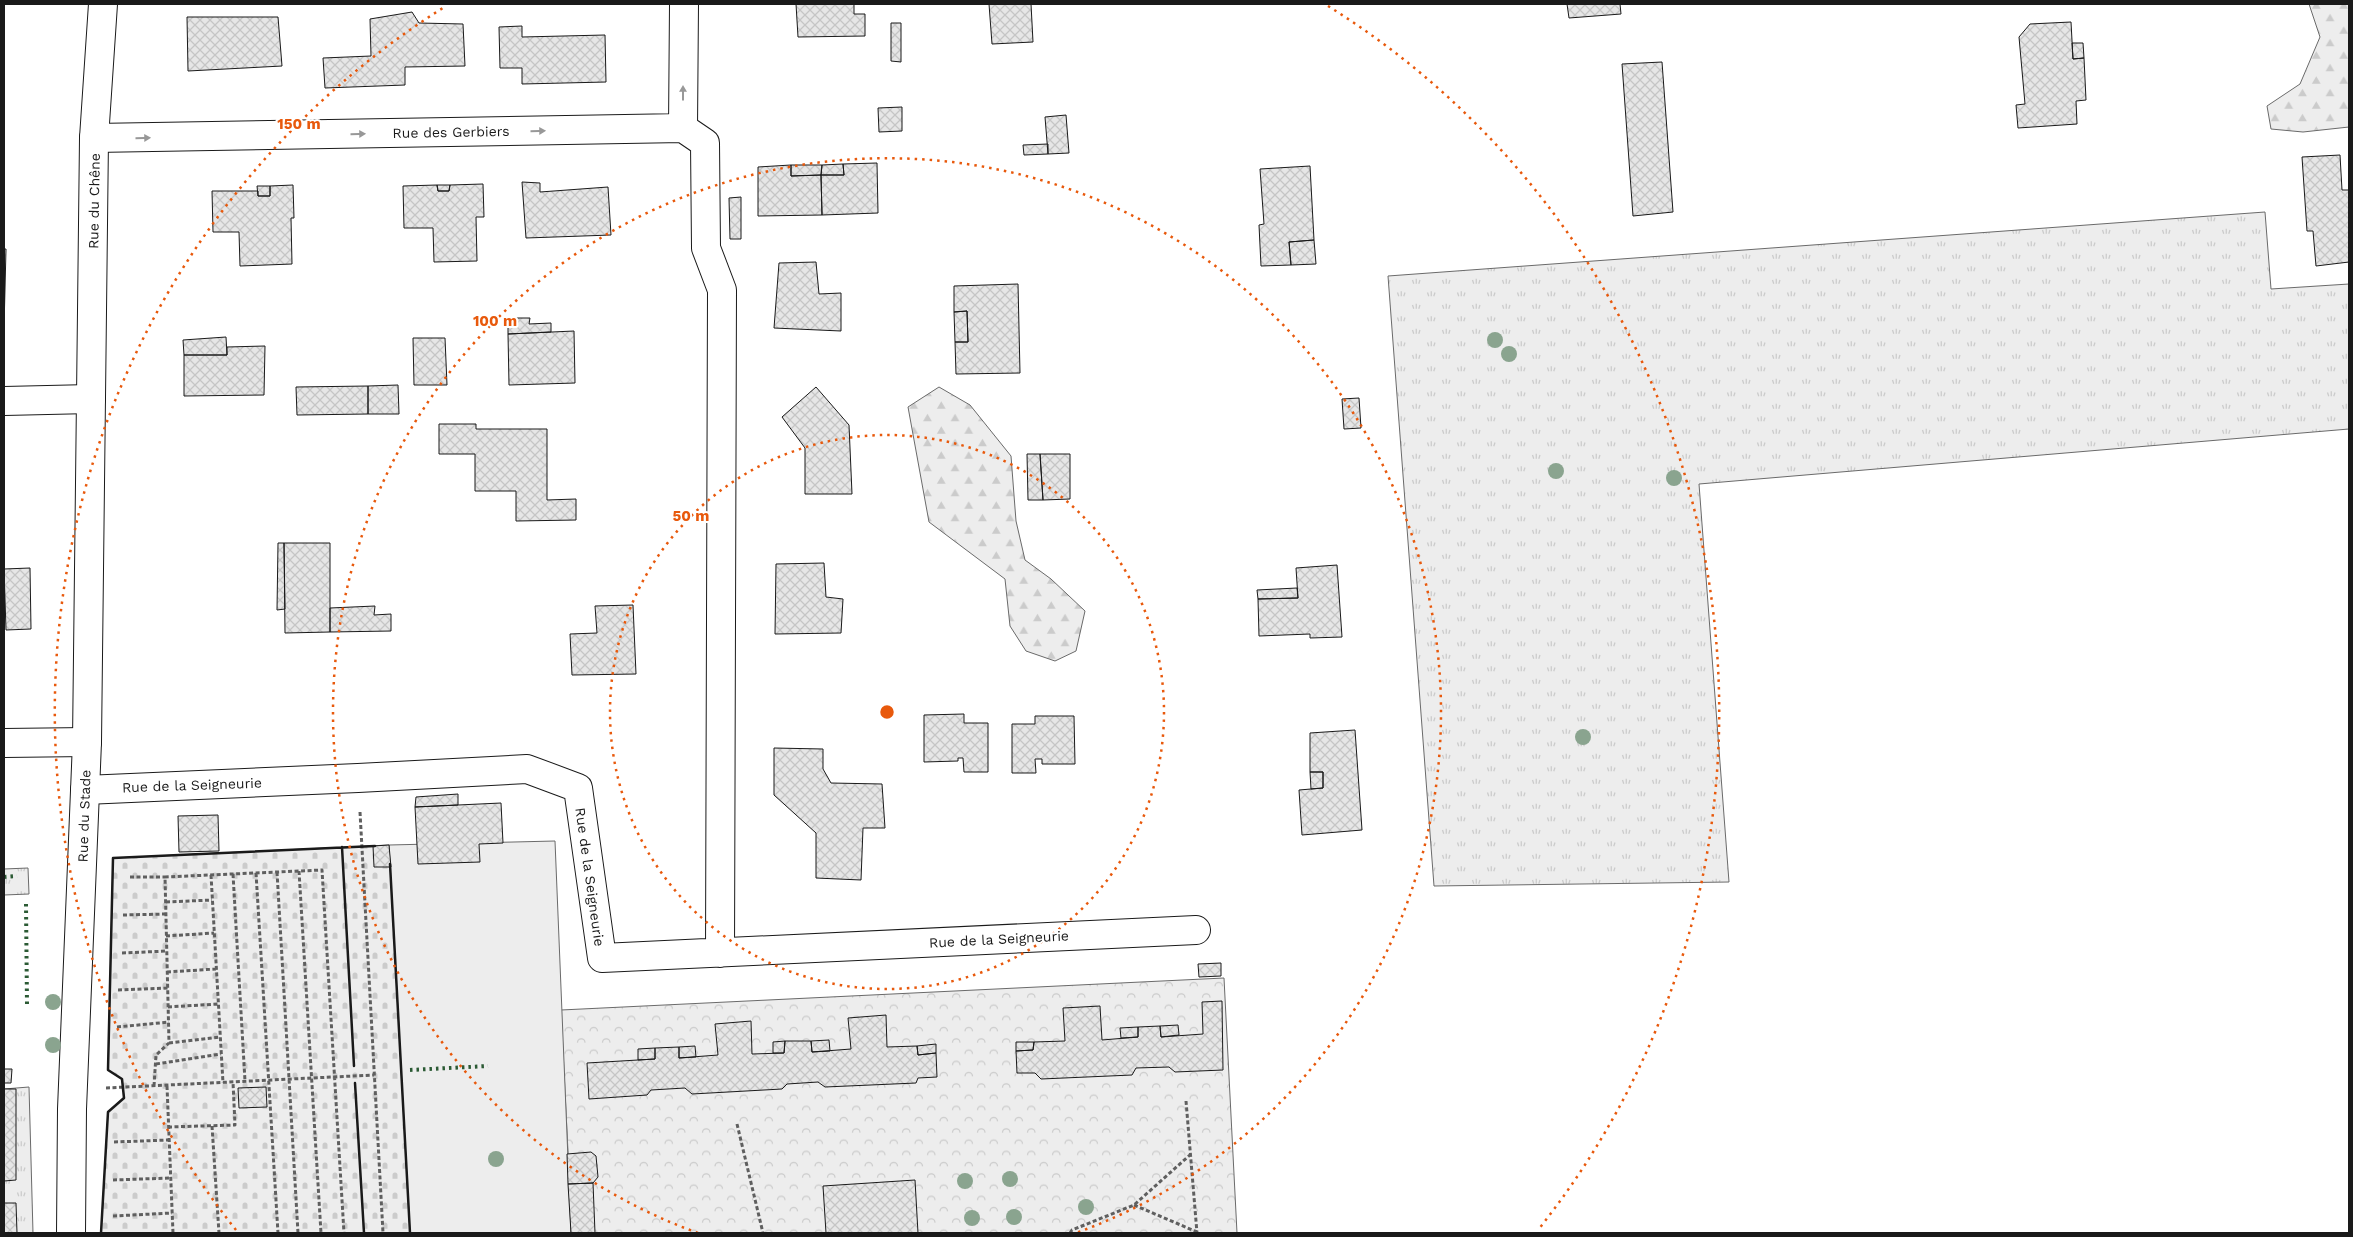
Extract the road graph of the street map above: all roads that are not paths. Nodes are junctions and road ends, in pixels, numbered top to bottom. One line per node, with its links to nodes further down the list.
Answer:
1 (103, 4): 4 (street, Rue du Chêne)
2 (684, 4): 3 (street, one-way to 2)
3 (684, 128): 4 (street, Rue des Gerbiers, one-way to 3); 11 (street)
4 (94, 138): 5 (street, Rue du Chêne)
5 (91, 399): 6 (street); 7 (street, Rue du Stade)
6 (4, 401)
7 (87, 742): 8 (street); 9 (street, Rue du Stade)
8 (4, 744)
9 (85, 790): 11 (street, Rue de la Seigneurie); 12 (street, Rue du Stade)
10 (1196, 930): 11 (street, Rue de la Seigneurie)
11 (720, 953)
12 (72, 1233)

